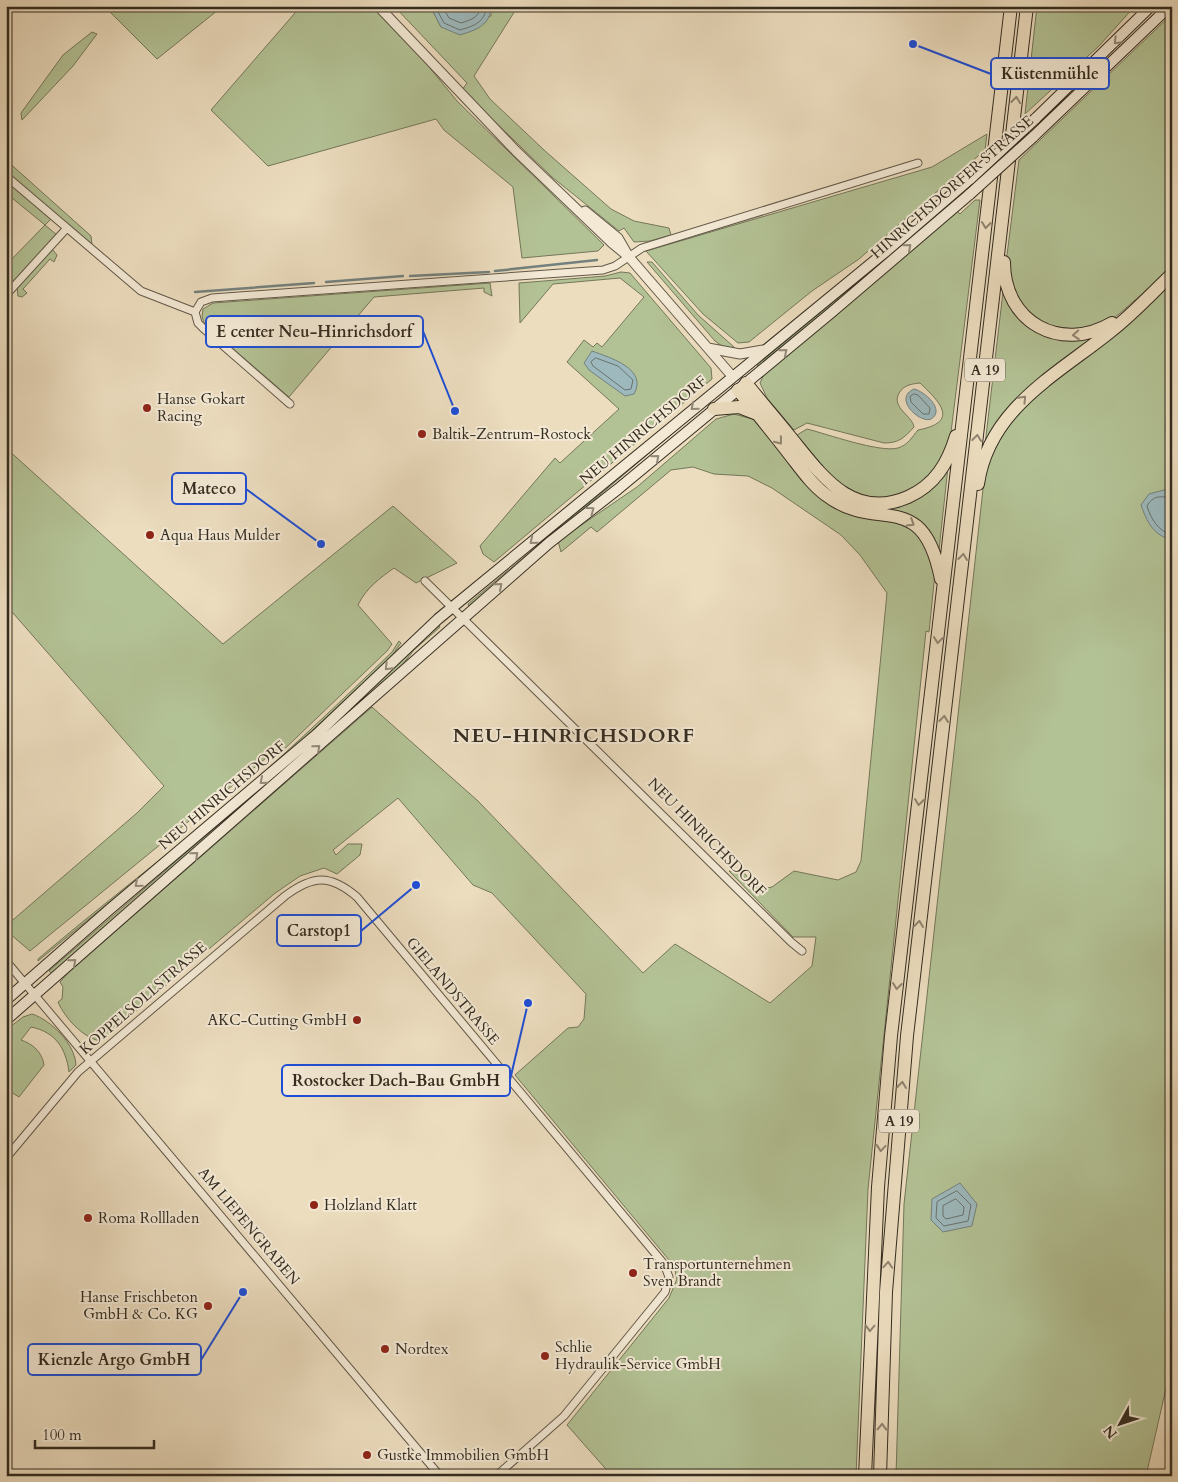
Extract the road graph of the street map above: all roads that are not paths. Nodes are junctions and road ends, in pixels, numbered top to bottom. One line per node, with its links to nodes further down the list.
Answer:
1 (378, 6): 10 (street)
2 (1011, 6): 19 (highway, A 19, one-way to 19)
3 (1027, 6): 8 (highway, A 19, one-way to 3)
4 (1151, 6): 16 (main road, HINRICHSDORFER STRASSE, one-way to 16, bridge)
5 (1170, 6): 18 (main road, HINRICHSDORFER STRASSE, one-way to 5, bridge)
6 (918, 164): 10 (street)
7 (6, 176): 9 (street)
8 (1003, 218): 13 (highway, one-way to 8); 23 (highway, A 19, one-way to 8)
9 (67, 228): 12 (street); 14 (street)
10 (629, 257): 14 (street); 15 (street)
11 (1172, 274): 13 (highway)
12 (6, 295)
13 (1149, 296): 23 (highway, one-way to 13)
14 (195, 312): 20 (street)
15 (708, 348): 16 (street); 17 (street)
16 (763, 350): 17 (main road, HINRICHSDORFER STRASSE)
17 (732, 376): 18 (main road); 26 (main road, NEU HINRICHSDORF, one-way to 26)
18 (742, 386): 19 (highway); 21 (main road, NEU HINRICHSDORF); 22 (highway)
19 (966, 402): 25 (highway, A 19)
20 (290, 404)
21 (714, 409): 22 (highway); 28 (main road, NEU HINRICHSDORF, one-way to 21)
22 (761, 418): 25 (highway, one-way to 25)
23 (967, 521): 42 (highway, A 19, one-way to 23)
24 (425, 581): 27 (street, NEU HINRICHSDORF)
25 (943, 592): 41 (highway, A 19, one-way to 41)
26 (462, 599): 27 (main road, NEU HINRICHSDORF); 28 (main road)
27 (451, 608): 28 (street, NEU HINRICHSDORF); 29 (main road); 33 (main road, NEU HINRICHSDORF, one-way to 33)
28 (462, 618): 29 (main road, NEU HINRICHSDORF); 31 (street, NEU HINRICHSDORF)
29 (448, 630): 34 (main road, NEU HINRICHSDORF, one-way to 29)
30 (317, 880): 37 (street, KOPPELSOLLSTRASSE); 40 (street, GIELANDSTRASSE)
31 (802, 951)
32 (6, 960): 33 (street, AM LIEPENGRABEN)
33 (26, 981): 34 (street, AM LIEPENGRABEN); 35 (main road, NEU HINRICHSDORF)
34 (36, 994): 36 (main road, NEU HINRICHSDORF); 37 (street, AM LIEPENGRABEN)
35 (6, 1000)
36 (6, 1020)
37 (91, 1060): 38 (street, KOPPELSOLLSTRASSE); 39 (street, AM LIEPENGRABEN)
38 (6, 1158)
39 (440, 1476)
40 (496, 1476)
41 (865, 1476)
42 (880, 1476)

